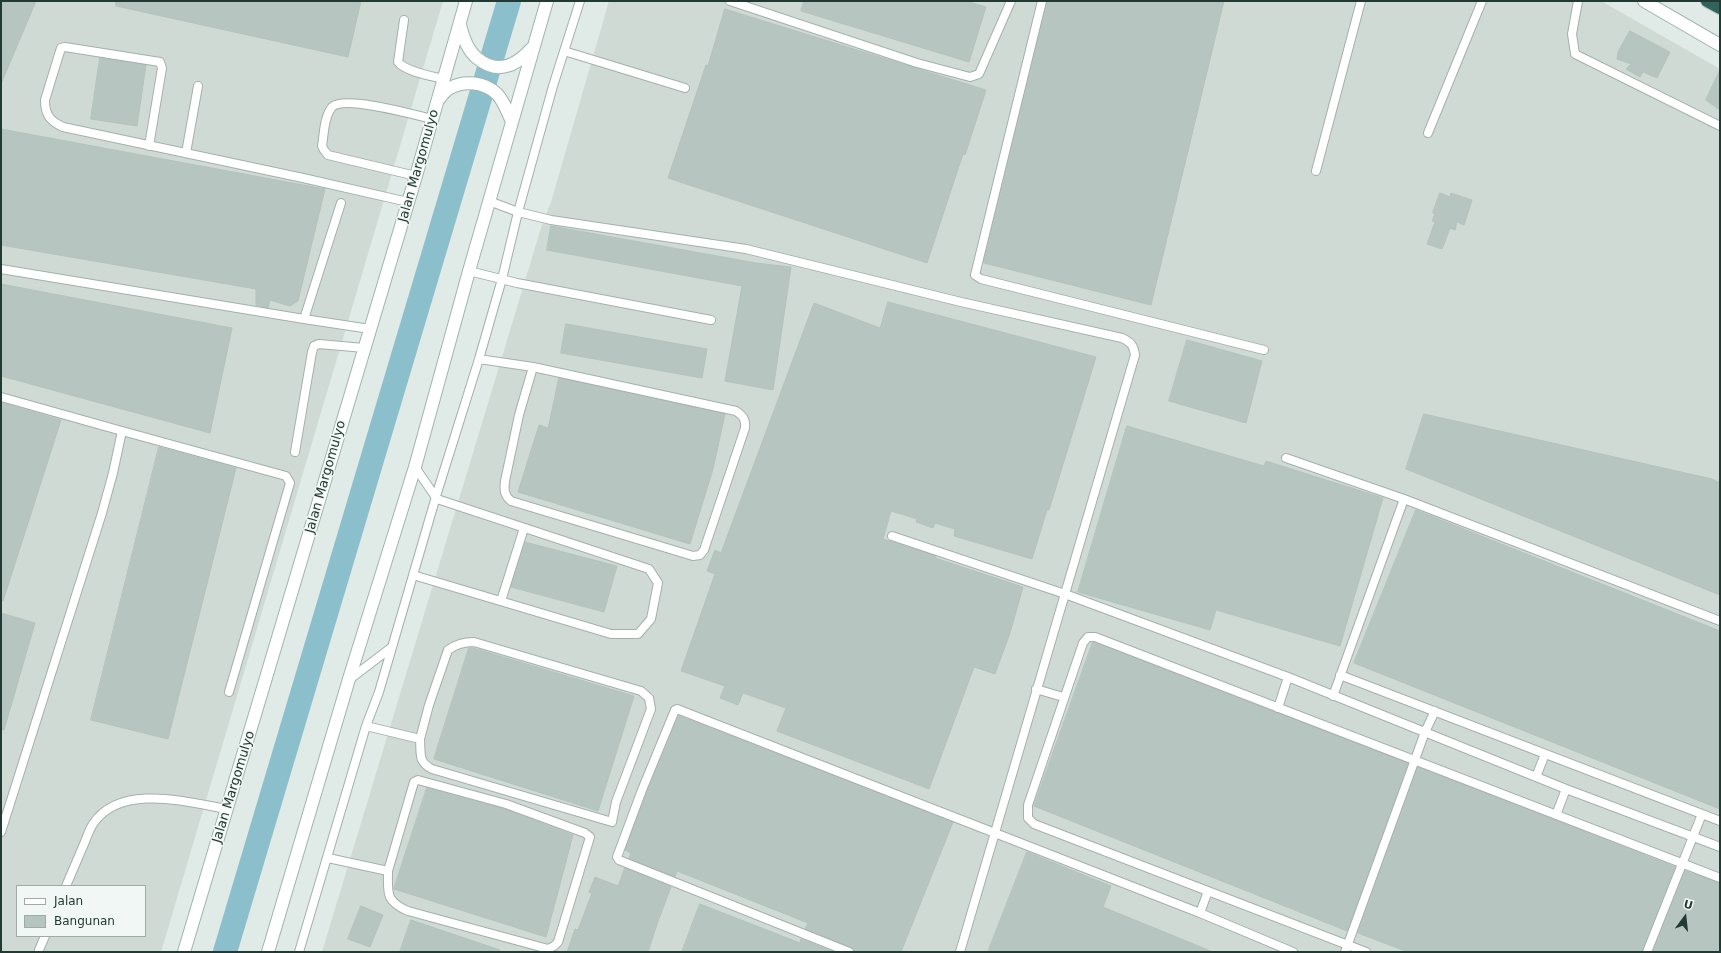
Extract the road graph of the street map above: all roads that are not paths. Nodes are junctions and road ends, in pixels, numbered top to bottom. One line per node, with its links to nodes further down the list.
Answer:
1 (466, 1): 14 (main road)
2 (548, 1): 16 (main road)
3 (580, 1): 17 (lane)
4 (730, 1): 5 (lane)
5 (1011, 1)
6 (1042, 1): 40 (lane)
7 (1362, 1): 27 (lane)
8 (1482, 1): 24 (lane)
9 (1578, 1): 23 (lane)
10 (1644, 1): 15 (main road)
11 (1707, 1): 12 (highway)
12 (1720, 8)
13 (404, 20): 18 (lane)
14 (460, 25): 16 (main road); 18 (main road)
15 (1720, 45)
16 (533, 46): 21 (main road)
17 (564, 51): 20 (lane); 32 (lane)
18 (447, 84): 21 (main road); 22 (main road, Jalan Margomulyo)
19 (198, 86): 26 (lane)
20 (686, 88)
21 (510, 117): 29 (main road)
22 (432, 119): 28 (main road, Jalan Margomulyo); 28 (lane)
23 (1720, 126)
24 (1428, 133)
25 (149, 146): 25 (lane); 26 (lane)
26 (186, 152): 30 (lane)
27 (1316, 171)
28 (416, 176): 30 (main road, Jalan Margomulyo)
29 (488, 201): 32 (lane); 34 (main road)
30 (408, 202): 38 (main road, Jalan Margomulyo)
31 (341, 203): 36 (lane)
32 (518, 212): 35 (lane); 53 (lane)
33 (1, 269): 36 (lane)
34 (469, 271): 35 (lane); 47 (main road)
35 (502, 279): 37 (lane); 41 (lane)
36 (304, 319): 38 (lane)
37 (711, 320)
38 (370, 329): 39 (main road, Jalan Margomulyo)
39 (364, 348): 45 (lane); 73 (main road, Jalan Margomulyo)
40 (1264, 350)
41 (479, 359): 42 (lane); 48 (lane)
42 (533, 367): 42 (lane)
43 (1, 397): 44 (lane)
44 (122, 431): 61 (lane); 77 (lane)
45 (295, 452)
46 (1286, 458): 49 (lane)
47 (415, 467): 48 (lane); 59 (main road)
48 (437, 499): 50 (lane); 52 (lane)
49 (1404, 499): 55 (lane); 57 (lane)
50 (524, 528): 54 (lane); 54 (lane)
51 (892, 536): 53 (lane)
52 (413, 575): 54 (lane); 56 (lane)
53 (1065, 594): 58 (lane); 60 (lane)
54 (501, 601)
55 (1720, 621)
56 (392, 647): 59 (lane); 66 (lane)
57 (1340, 675): 62 (lane); 65 (lane)
58 (1288, 677): 62 (lane); 64 (lane)
59 (349, 679): 92 (main road)
60 (1036, 689): 63 (lane); 78 (lane)
61 (229, 692)
62 (1333, 696): 67 (lane)
63 (1064, 697): 64 (lane); 86 (lane)
64 (1278, 708): 70 (lane)
65 (1435, 711): 67 (lane); 69 (lane)
66 (366, 726): 68 (lane); 81 (lane)
67 (1424, 732): 70 (lane); 71 (lane)
68 (420, 739): 68 (lane)
69 (1545, 754): 71 (lane); 74 (lane)
70 (1415, 761): 75 (lane); 89 (lane)
71 (1536, 777): 72 (lane)
72 (1566, 789): 75 (lane); 79 (lane)
73 (227, 809): 85 (lane); 91 (main road, Jalan Margomulyo)
74 (1702, 814): 76 (lane); 79 (lane)
75 (1556, 815): 82 (lane)
76 (1720, 821)
77 (1, 832)
78 (996, 834): 87 (lane); 94 (lane); 95 (lane)
79 (1694, 837): 80 (lane); 82 (lane)
80 (1720, 847)
81 (328, 858): 83 (lane); 93 (lane)
82 (1682, 864): 84 (lane); 98 (lane)
83 (388, 871): 83 (lane)
84 (1720, 878)
85 (66, 885)
86 (1208, 891): 87 (lane); 89 (lane)
87 (1200, 913): 96 (lane)
88 (45, 937): 90 (lane)
89 (1346, 948): 97 (lane)
90 (39, 950)
91 (184, 952)
92 (268, 952)
93 (299, 952)
94 (850, 952)
95 (960, 952)
96 (1293, 952)
97 (1366, 952)
98 (1647, 952)

